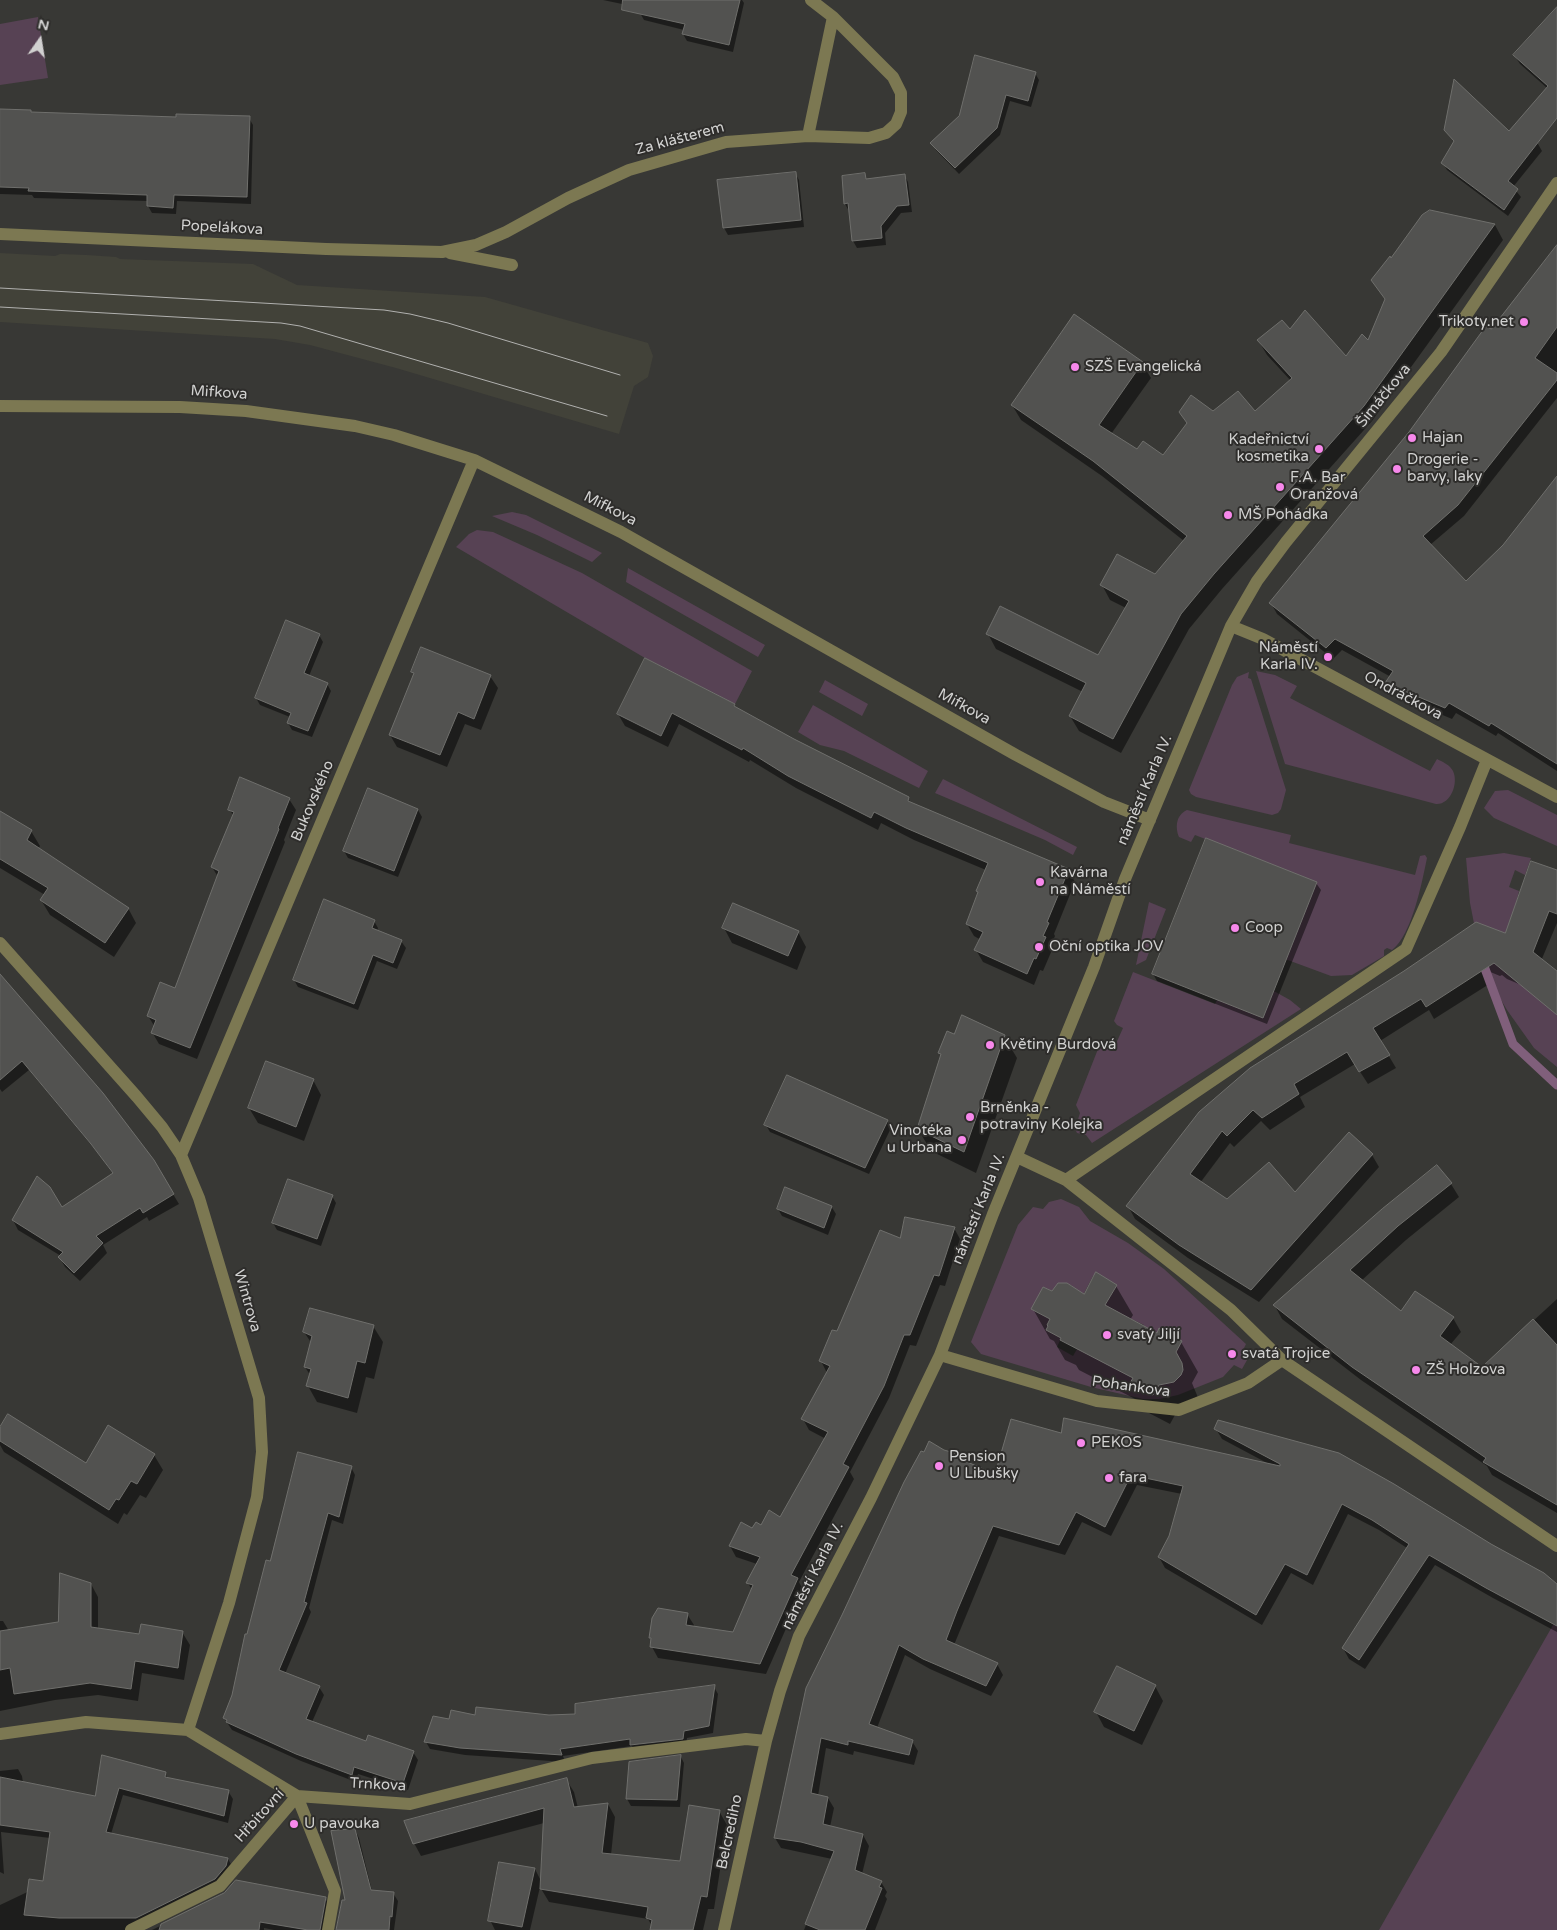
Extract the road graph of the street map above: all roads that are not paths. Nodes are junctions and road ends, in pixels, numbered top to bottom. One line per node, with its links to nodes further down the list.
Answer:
1 (811, 0): 2 (street, Za klášterem)
2 (833, 17): 3 (street); 3 (street, Za klášterem)
3 (808, 136): 5 (street, Za klášterem)
4 (1557, 183): 11 (street, Šimáčkova)
5 (568, 198): 7 (street, Popelákova)
6 (0, 234): 7 (street, Popelákova)
7 (442, 252): 8 (street, Popelákova)
8 (512, 265)
9 (0, 406): 10 (street, Mifkova)
10 (474, 460): 14 (street, Mifkova); 16 (street, Bukovského)
11 (1231, 626): 12 (street, Ondráčkova); 14 (street, náměstí Karla IV.)
12 (1487, 760): 13 (street, Ondráčkova); 18 (street)
13 (1557, 797)
14 (1150, 820): 17 (street, náměstí Karla IV.)
15 (0, 943): 16 (street, Wintrova)
16 (181, 1155): 22 (street, Wintrova)
17 (1017, 1157): 18 (street); 19 (street, náměstí Karla IV.)
18 (1066, 1180): 20 (street)
19 (940, 1355): 20 (street, Pohankova); 24 (street, náměstí Karla IV.)
20 (1282, 1360): 21 (street)
21 (1557, 1546)
22 (188, 1730): 23 (street, Trnkova); 25 (street, Trnkova)
23 (0, 1734)
24 (766, 1741): 25 (street, Trnkova); 28 (street, Belcrediho)
25 (297, 1796): 26 (street, Hřbitovní); 27 (street, Hřbitovní)
26 (131, 1930)
27 (328, 1930)
28 (724, 1930)

